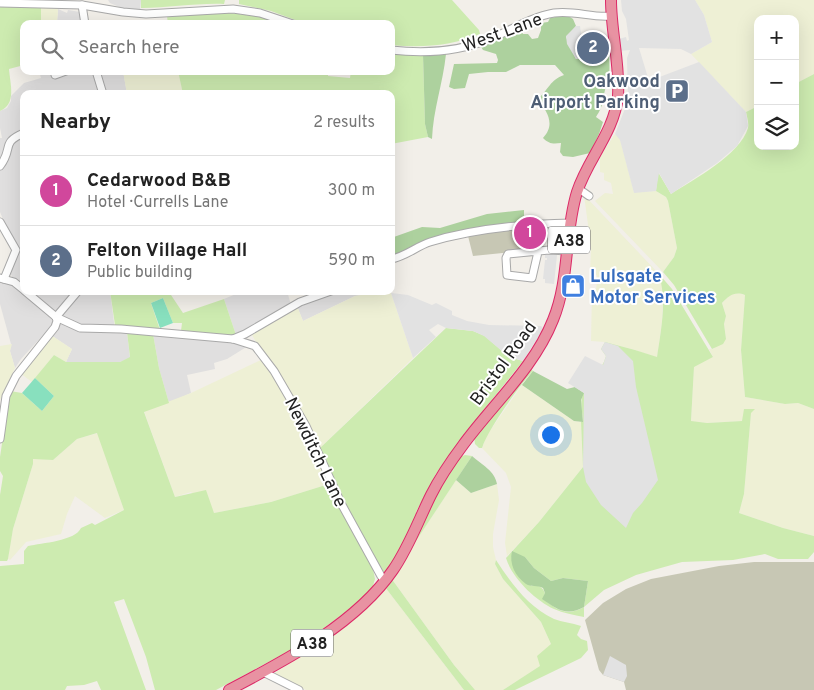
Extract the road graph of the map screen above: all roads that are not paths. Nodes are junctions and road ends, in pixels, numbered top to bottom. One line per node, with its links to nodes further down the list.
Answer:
1 (102, 0): 5 (street)
2 (611, 0): 6 (highway, Bristol Road / A38)
3 (0, 3): 4 (street)
4 (82, 5): 5 (street); 7 (street)
5 (100, 8): 8 (street)
6 (612, 16): 9 (street, West Lane); 14 (highway, Bristol Road / A38)
7 (84, 20)
8 (281, 20)
9 (395, 50)
10 (97, 75): 11 (street)
11 (102, 90)
12 (20, 134): 13 (street)
13 (0, 166)
14 (578, 189): 15 (street); 17 (highway, Bristol Road / A38)
15 (589, 196)
16 (0, 222): 21 (street)
17 (571, 223): 18 (highway, Bristol Road / A38); 20 (street)
18 (568, 251): 19 (street); 29 (highway, Bristol Road / A38)
19 (538, 252): 19 (street)
20 (395, 258)
21 (2, 279): 22 (street, Newditch Lane)
22 (20, 287)
23 (29, 295): 26 (street, Newditch Lane)
24 (75, 295): 26 (street)
25 (320, 295): 27 (street)
26 (56, 317): 27 (street, Newditch Lane); 28 (street)
27 (233, 339): 29 (street, Newditch Lane)
28 (0, 439)
29 (385, 581): 30 (highway, A38)
30 (263, 672): 31 (highway, A38); 32 (street)
31 (229, 690)
32 (299, 690)

